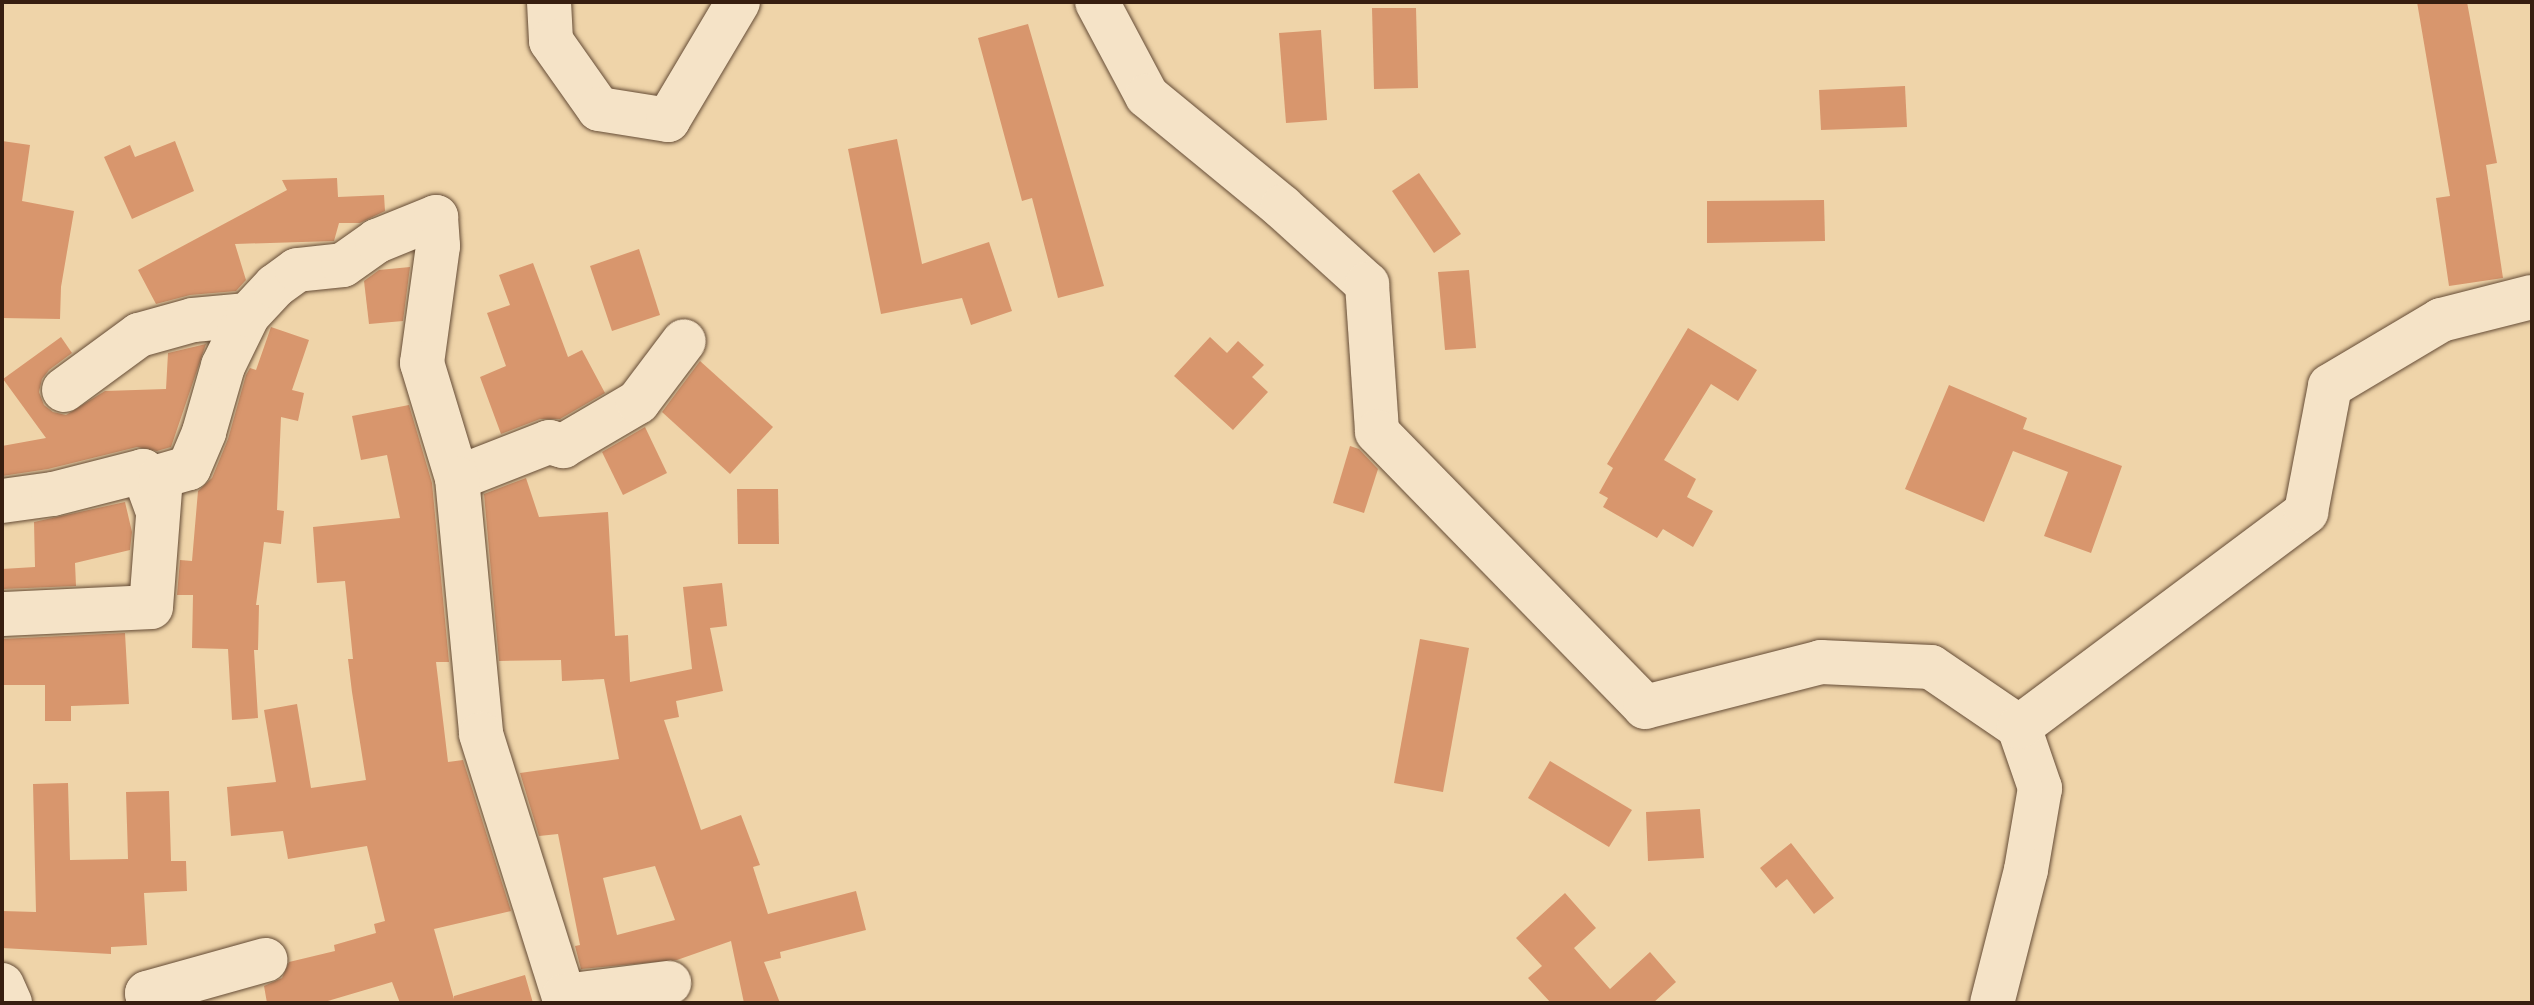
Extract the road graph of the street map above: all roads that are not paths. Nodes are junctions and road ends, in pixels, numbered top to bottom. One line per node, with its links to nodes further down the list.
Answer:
1 (515, 2): 4 (street)
2 (738, 2): 4 (street)
3 (1097, 2): 13 (street)
4 (550, 22)
5 (2532, 297): 13 (street)
6 (248, 315): 8 (street); 9 (street); 11 (street)
7 (684, 341): 9 (street)
8 (64, 390)
9 (457, 478): 17 (street)
10 (2, 501): 11 (street)
11 (157, 509): 12 (street)
12 (2, 614)
13 (2019, 727): 20 (street)
14 (265, 960): 19 (street)
15 (669, 983): 17 (street)
16 (2, 985): 18 (street)
17 (565, 999)
18 (10, 1003)
19 (149, 1003)
20 (1992, 1003)

